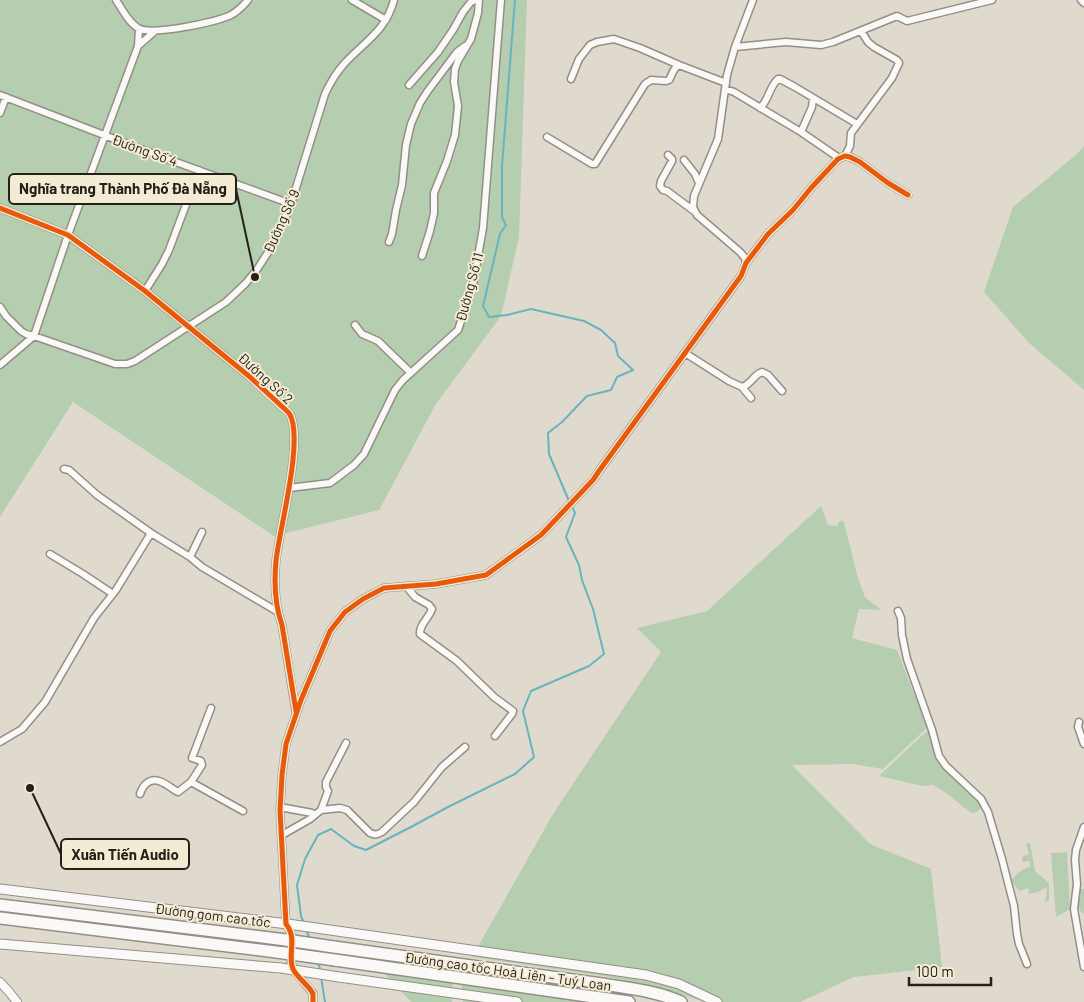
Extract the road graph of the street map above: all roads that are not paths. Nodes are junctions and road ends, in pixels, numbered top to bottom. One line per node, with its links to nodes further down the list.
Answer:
1 (116, 0): 12 (street)
2 (248, 0): 13 (street)
3 (352, 0): 11 (street)
4 (394, 0): 11 (street, Đường Số 9)
5 (477, 0): 15 (street); 20 (street)
6 (501, 0): 51 (street, Đường Số 11)
7 (753, 0): 17 (street)
8 (992, 0): 14 (street)
9 (1081, 0): 10 (street)
10 (1084, 3)
11 (386, 20): 37 (street, Đường Số 9)
12 (139, 29): 13 (street); 16 (street)
13 (154, 31): 16 (street)
14 (861, 31): 17 (street); 26 (street)
15 (468, 43): 41 (street); 42 (street)
16 (138, 46): 28 (street)
17 (736, 47): 21 (street)
18 (679, 65): 19 (street); 21 (street); 29 (street)
19 (571, 79)
20 (409, 85)
21 (725, 86): 24 (street); 35 (street)
22 (3, 96): 25 (street); 28 (street, Đường Số 4)
23 (813, 98): 24 (street); 26 (street); 27 (street)
24 (760, 108): 27 (street)
25 (0, 113)
26 (857, 124): 31 (street)
27 (801, 132): 32 (street)
28 (105, 135): 34 (street, Đường Số 4); 40 (street)
29 (547, 137)
30 (668, 155): 39 (street)
31 (845, 156): 32 (street); 36 (street)
32 (838, 159): 43 (street)
33 (684, 160): 35 (street)
34 (199, 170): 37 (street, Đường Số 4); 44 (street)
35 (699, 182): 39 (street)
36 (908, 195)
37 (291, 204): 47 (street, Đường Số 9)
38 (0, 208): 40 (street, Đường Số 2)
39 (694, 211): 43 (street)
40 (68, 235): 44 (street, Đường Số 2); 48 (street)
41 (389, 242)
42 (422, 256)
43 (746, 263): 49 (street)
44 (145, 291): 47 (street, Đường Số 2)
45 (0, 307): 48 (street, Đường Số 9)
46 (355, 325): 51 (street)
47 (188, 326): 48 (street, Đường Số 9); 56 (street, Đường Số 2)
48 (34, 336): 50 (street)
49 (686, 353): 52 (street); 61 (street)
50 (0, 365)
51 (411, 373): 56 (street, Đường Số 11)
52 (742, 387): 53 (street); 54 (street)
53 (782, 391)
54 (751, 398)
55 (64, 469): 58 (street)
56 (290, 488): 64 (street, Đường Số 2)
57 (202, 532): 60 (street)
58 (151, 533): 60 (street); 62 (street)
59 (50, 554): 62 (street)
60 (190, 557): 64 (street)
61 (406, 586): 66 (street); 68 (street)
62 (112, 594): 69 (street)
63 (898, 611): 86 (street)
64 (278, 612): 66 (street, Đường Số 2)
65 (210, 708): 73 (street)
66 (296, 714): 75 (street)
67 (1079, 722): 71 (street)
68 (495, 736)
69 (0, 742)
70 (346, 743): 76 (street)
71 (1084, 744)
72 (465, 747): 76 (street)
73 (191, 782): 74 (street); 77 (street)
74 (140, 794)
75 (280, 807): 78 (street); 80 (street)
76 (321, 810): 80 (street)
77 (243, 811)
78 (312, 813)
79 (1084, 827): 87 (street)
80 (282, 835): 84 (street)
81 (0, 890): 84 (main road, Đường gom cao tốc)
82 (0, 905): 93 (highway, Đường cao tốc Hoà Liên - Tuý Loan, bridge)
83 (0, 918): 92 (highway, Đường cao tốc Hoà Liên - Tuý Loan, bridge)
84 (287, 924): 90 (street); 94 (main road, Đường gom cao tốc)
85 (0, 944): 91 (main road, bridge)
86 (1027, 964)
87 (1084, 967)
88 (0, 982): 89 (street)
89 (17, 1002)
90 (313, 1002)
91 (517, 1002)
92 (629, 1002)
93 (681, 1002)
94 (717, 1002)

